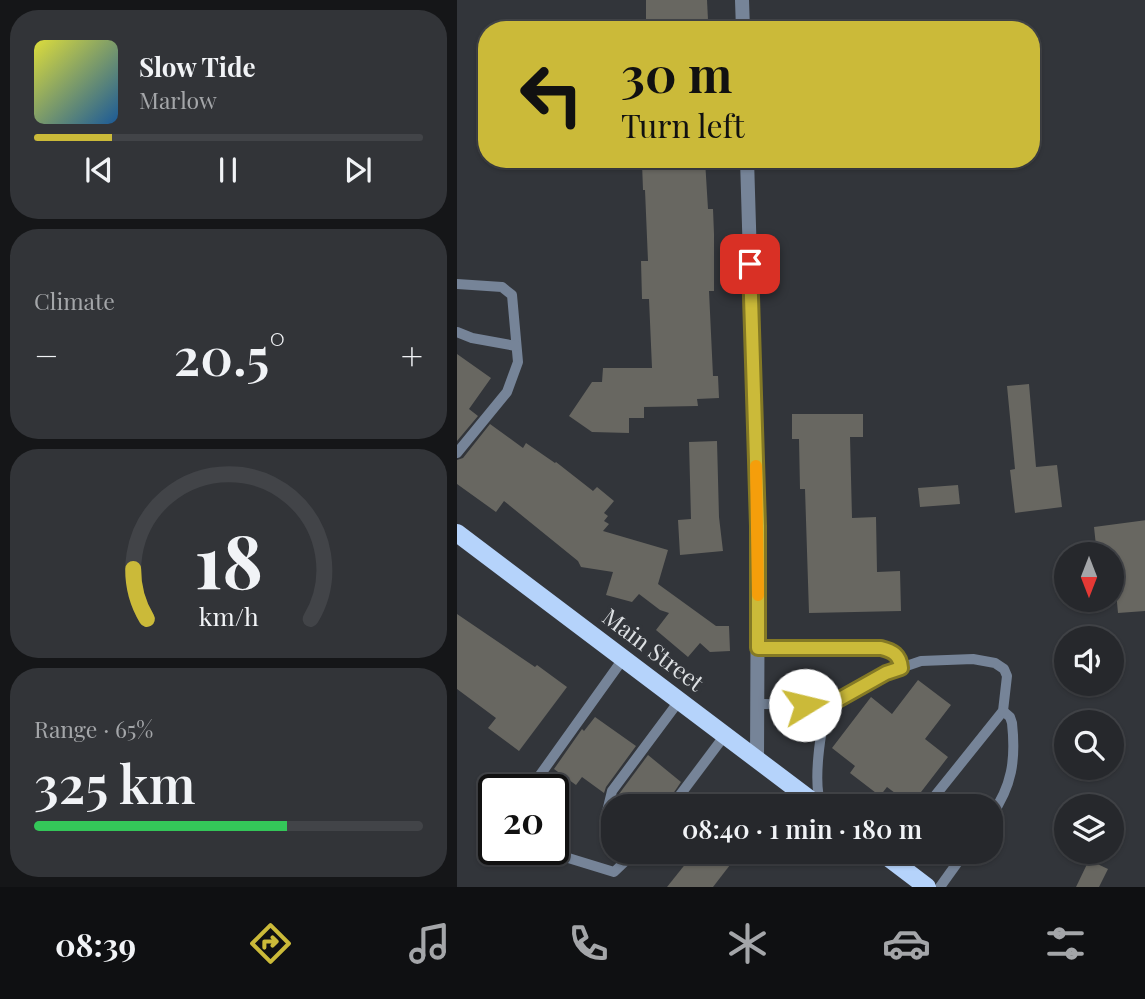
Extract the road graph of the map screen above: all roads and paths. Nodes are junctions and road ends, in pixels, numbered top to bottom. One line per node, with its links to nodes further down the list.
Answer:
1 (742, 0): 2 (street)
2 (743, 21)
3 (747, 168): 9 (street)
4 (457, 284): 6 (lane)
5 (457, 332): 6 (lane)
6 (517, 346): 7 (lane)
7 (457, 453)
8 (457, 533): 10 (main road, Main Street)
9 (758, 648): 11 (lane); 13 (street)
10 (623, 659): 12 (main road, Main Street); 18 (lane)
11 (901, 668): 14 (lane); 15 (lane)
12 (679, 701): 16 (main road, Main Street); 19 (lane)
13 (757, 704): 14 (lane); 17 (street)
14 (829, 705): 22 (lane)
15 (1003, 711): 23 (lane); 24 (lane)
16 (725, 736): 17 (main road, Main Street); 20 (lane)
17 (757, 760): 21 (main road, Main Street)
18 (541, 774)
19 (612, 794)
20 (681, 794)
21 (803, 794)
22 (819, 794)
23 (936, 794)
24 (1003, 799)
25 (569, 858): 26 (lane)
26 (622, 864)
27 (897, 864): 29 (main road)
28 (956, 864): 30 (lane)
29 (927, 887)
30 (940, 887)

